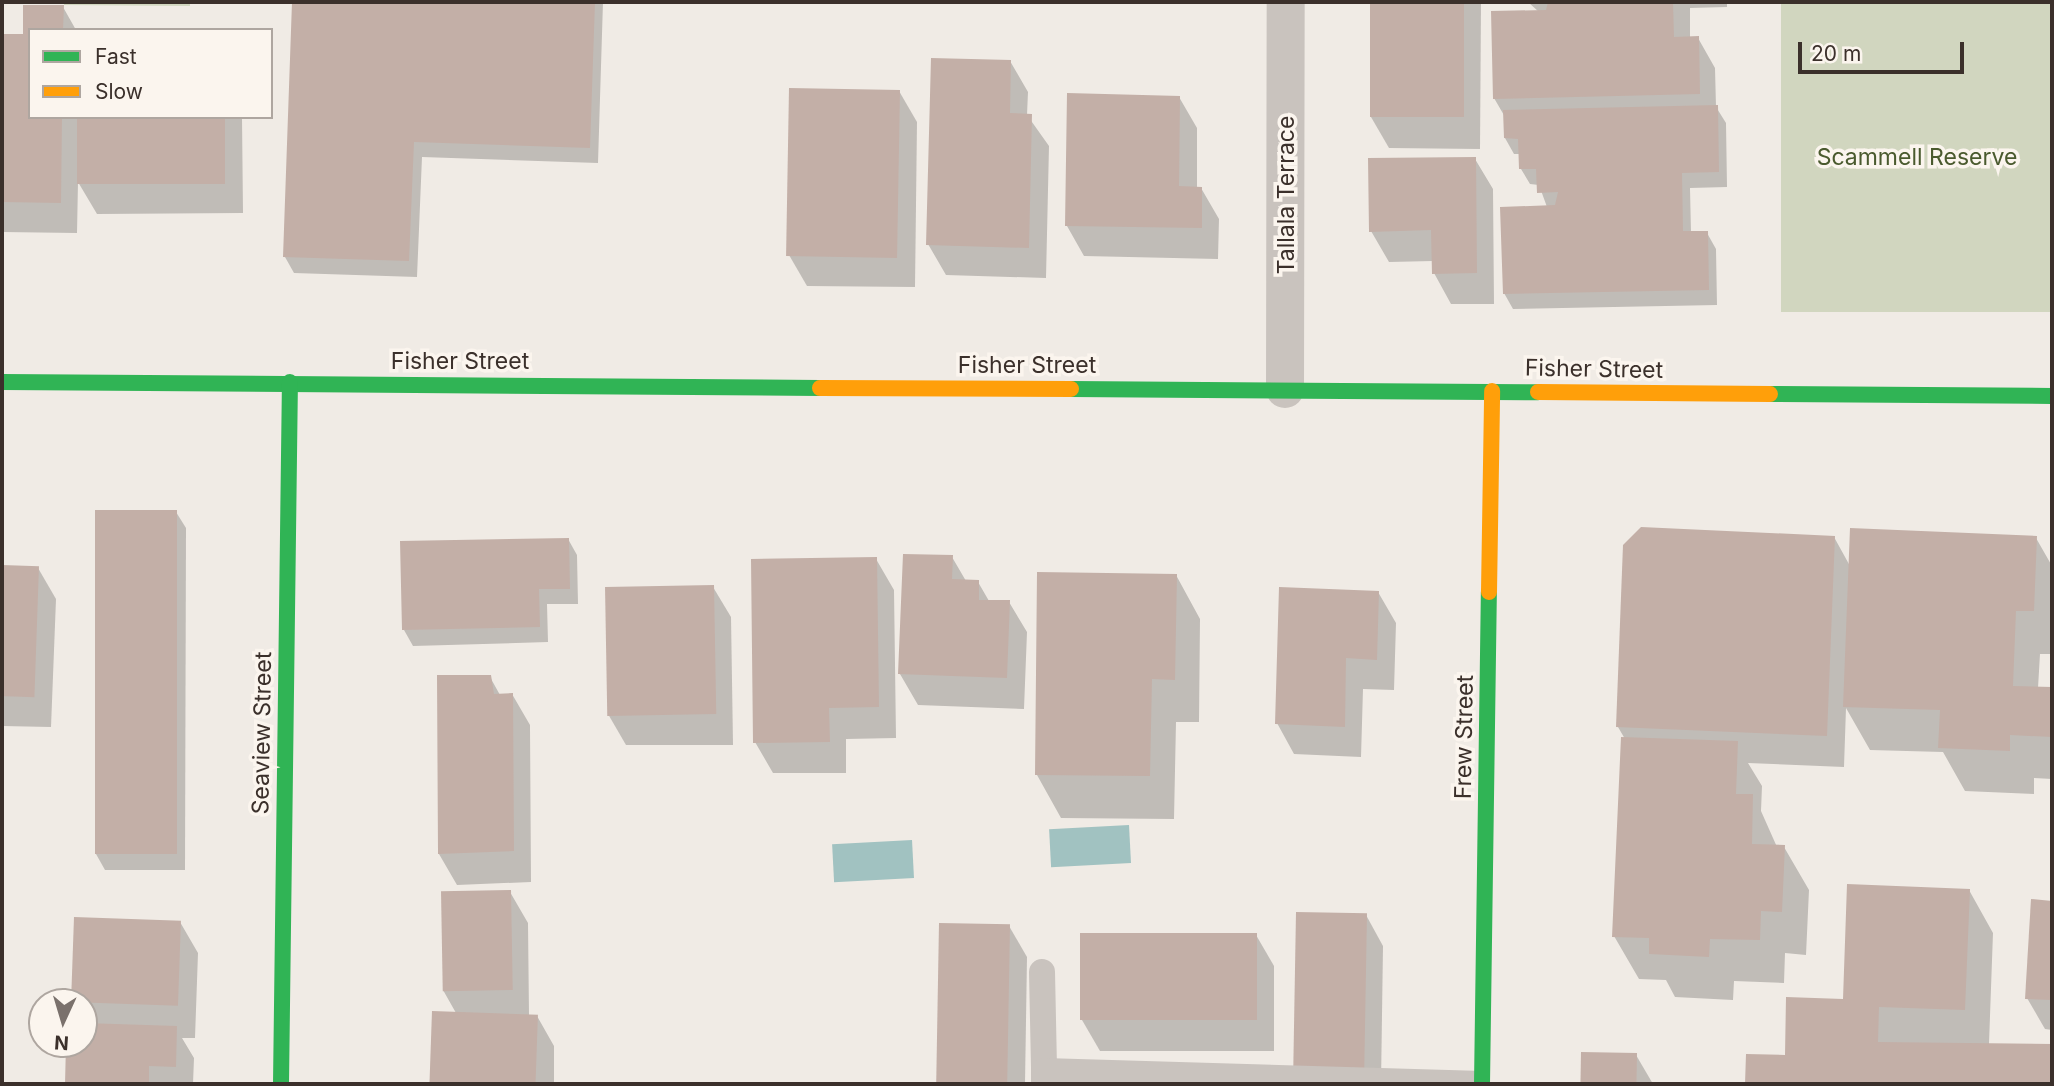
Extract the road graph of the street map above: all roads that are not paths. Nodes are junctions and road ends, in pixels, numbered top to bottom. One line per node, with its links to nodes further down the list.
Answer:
1 (1286, 2): 4 (street, Tallala Terrace)
2 (2, 382): 3 (street, Fisher Street)
3 (290, 382): 4 (street, Fisher Street); 9 (street, Seaview Street)
4 (1285, 389): 5 (street, Fisher Street)
5 (1492, 391): 6 (street, Fisher Street); 11 (street, Frew Street)
6 (2052, 396)
7 (1042, 972): 8 (lane)
8 (1044, 1078): 10 (lane)
9 (281, 1084)
10 (1474, 1084)
11 (1482, 1084)

